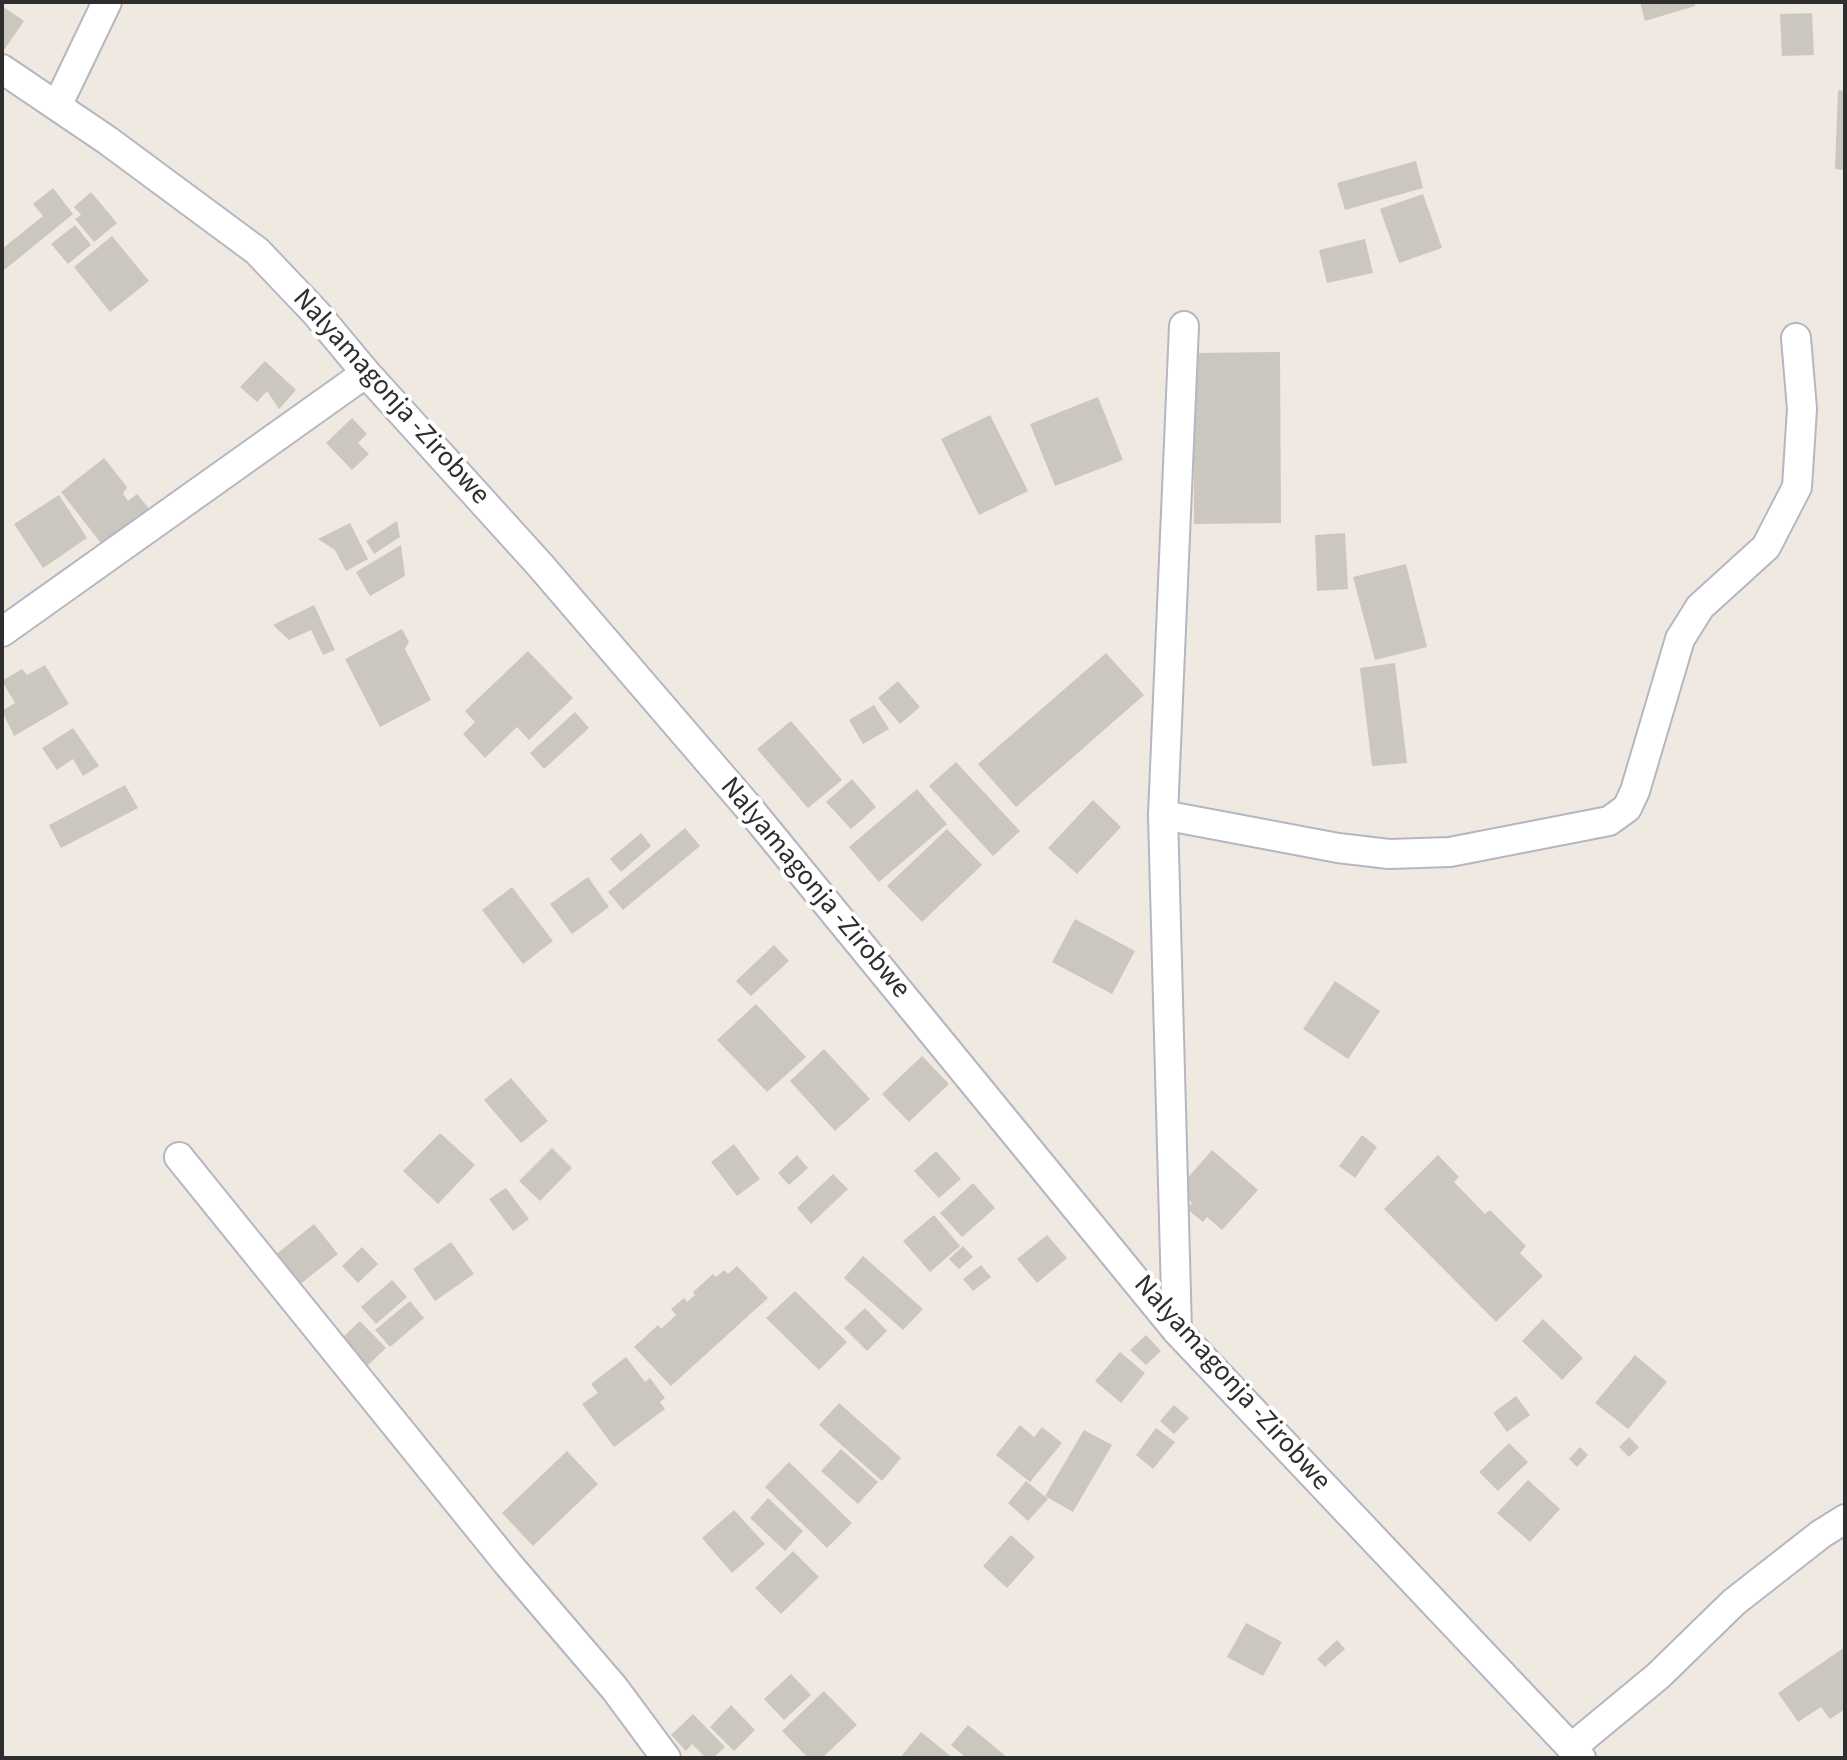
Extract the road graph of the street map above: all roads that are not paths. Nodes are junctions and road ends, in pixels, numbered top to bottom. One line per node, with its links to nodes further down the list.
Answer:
1 (107, 2): 3 (street)
2 (2, 69): 3 (street, Nalyamagonja -Zirobwe)
3 (57, 106): 6 (street, Nalyamagonja -Zirobwe)
4 (1184, 326): 8 (street)
5 (1796, 338): 8 (street)
6 (366, 373): 7 (street); 10 (street, Nalyamagonja -Zirobwe)
7 (2, 632)
8 (1163, 815): 10 (street)
9 (179, 1157): 13 (street)
10 (1177, 1331): 12 (street, Nalyamagonja -Zirobwe)
11 (1845, 1519): 12 (street)
12 (1576, 1753)
13 (666, 1758)

